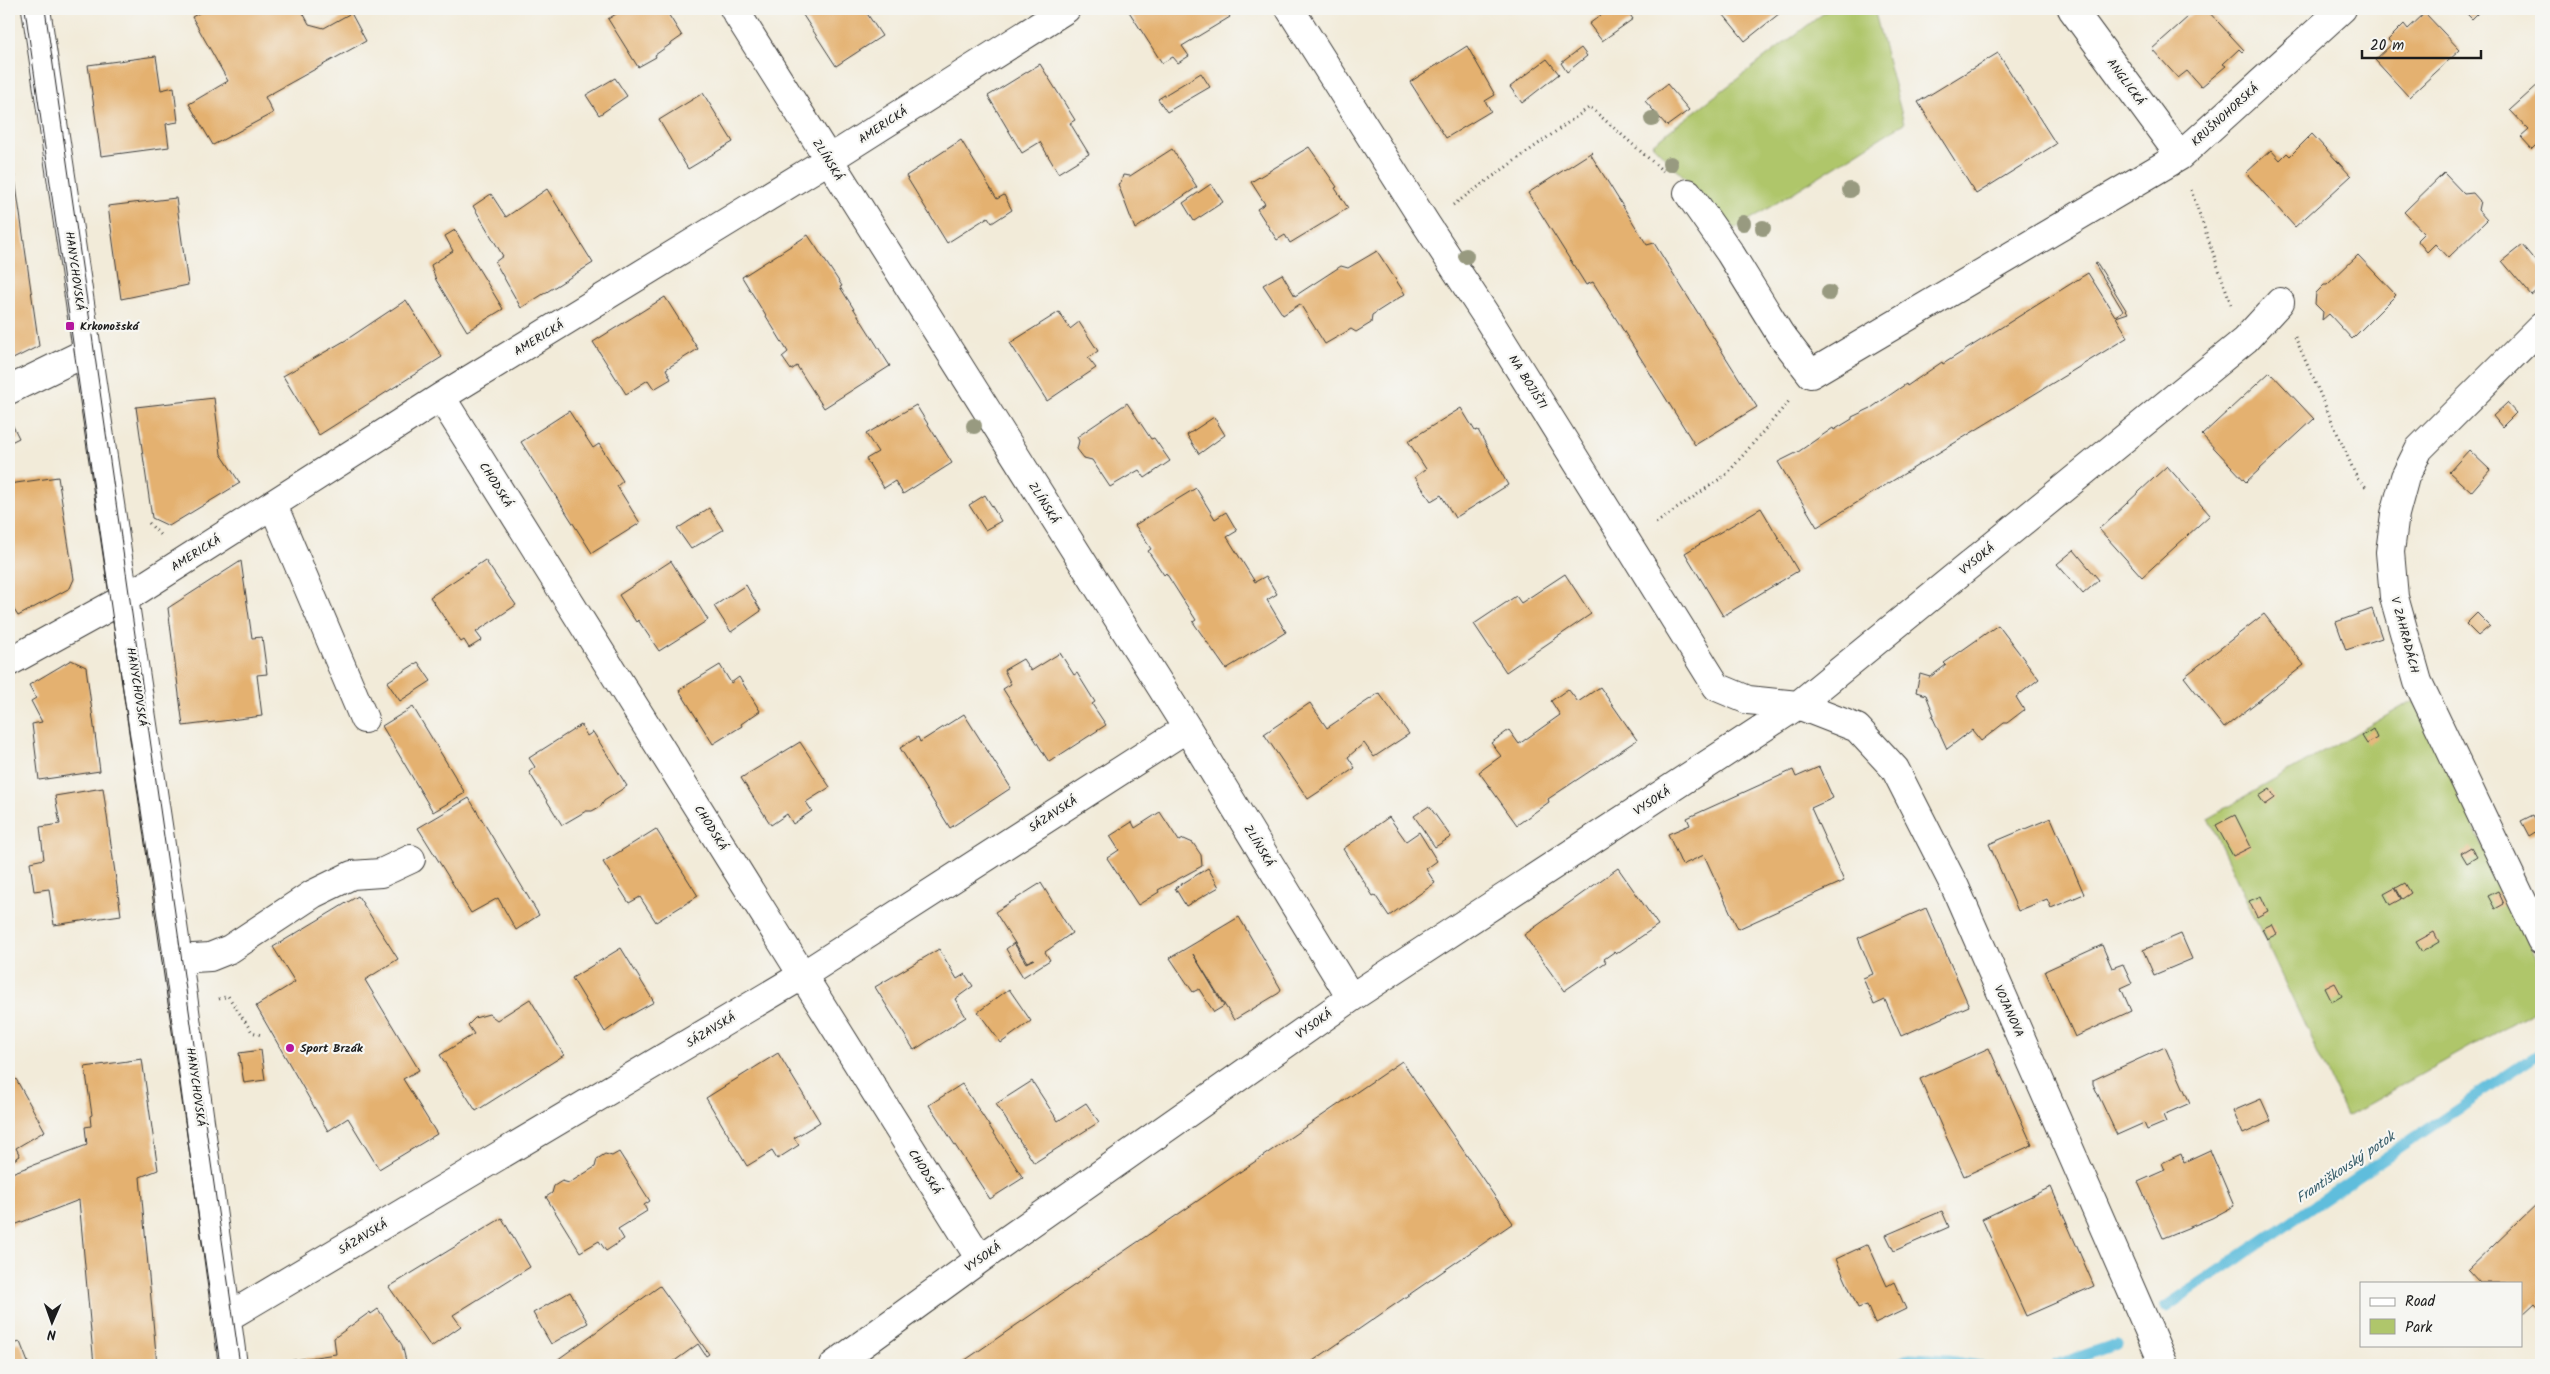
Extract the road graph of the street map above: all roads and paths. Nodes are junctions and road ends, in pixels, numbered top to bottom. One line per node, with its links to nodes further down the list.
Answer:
1 (36, 9): 14 (street, HANYCHOVSKÁ)
2 (734, 9): 8 (street, ZLÍNSKÁ)
3 (1066, 9): 8 (street, AMERICKÁ)
4 (1290, 9): 10 (street, NA BOJIŠTI)
5 (2072, 9): 7 (street, ANGLICKÁ)
6 (2342, 9): 7 (street, KRUŠNOHORSKÁ)
7 (2180, 156): 11 (path, KRUŠNOHORSKÁ); 15 (street)
8 (828, 160): 17 (street, AMERICKÁ); 27 (street, ZLÍNSKÁ)
9 (1688, 193): 10 (path); 15 (street)
10 (1426, 224): 22 (street, NA BOJIŠTI)
11 (2220, 277)
12 (2280, 302): 18 (path); 25 (street, VYSOKÁ)
13 (2541, 328): 29 (street, V ZAHRADÁCH)
14 (87, 352): 16 (street); 23 (street, HANYCHOVSKÁ)
15 (1811, 374): 22 (path)
16 (9, 390)
17 (441, 398): 19 (street, AMERICKÁ); 31 (street, CHODSKÁ)
18 (2356, 478)
19 (273, 505): 23 (street, AMERICKÁ); 26 (street)
20 (147, 521): 21 (path)
21 (162, 536)
22 (1627, 544): 25 (street, NA BOJIŠTI)
23 (123, 599): 24 (street, AMERICKÁ); 30 (street, HANYCHOVSKÁ)
24 (9, 662)
25 (1798, 706): 32 (street, VYSOKÁ); 39 (street, VOJANOVA)
26 (364, 718)
27 (1187, 728): 31 (street, SÁZAVSKÁ); 32 (street, ZLÍNSKÁ)
28 (410, 859): 30 (street)
29 (2541, 940)
30 (178, 959): 36 (street, HANYCHOVSKÁ)
31 (803, 975): 35 (street, CHODSKÁ); 36 (street, SÁZAVSKÁ)
32 (1351, 998): 35 (street, VYSOKÁ)
33 (216, 1000): 34 (path)
34 (261, 1035)
35 (980, 1259): 38 (street, VYSOKÁ)
36 (226, 1318): 37 (street, HANYCHOVSKÁ)
37 (233, 1365)
38 (834, 1365)
39 (2164, 1365)

